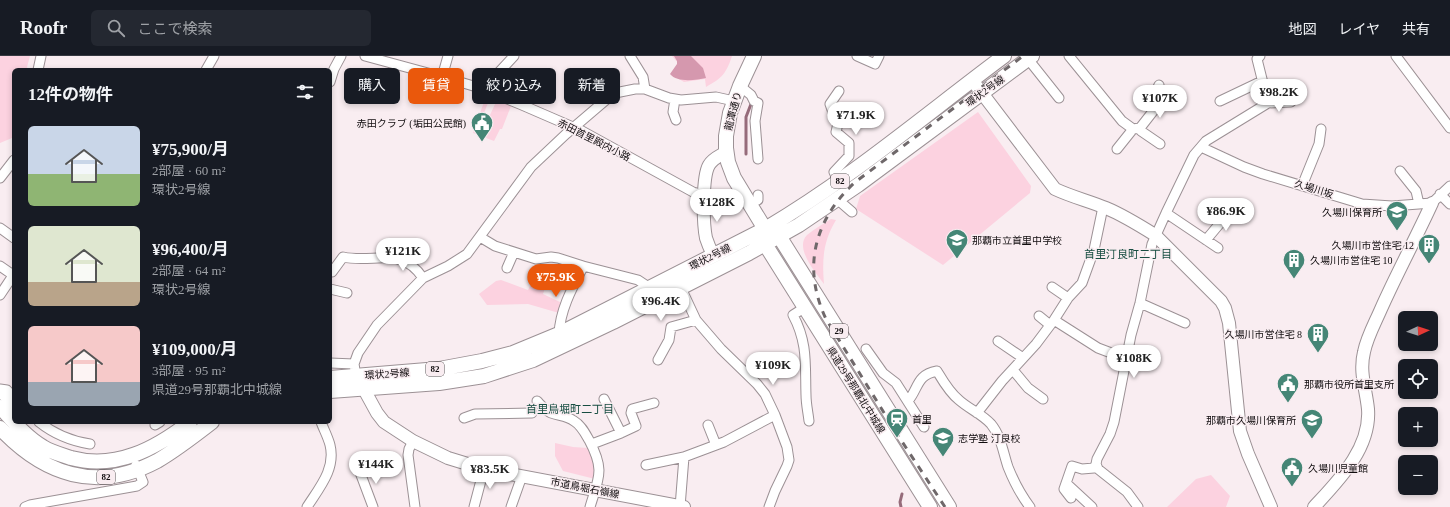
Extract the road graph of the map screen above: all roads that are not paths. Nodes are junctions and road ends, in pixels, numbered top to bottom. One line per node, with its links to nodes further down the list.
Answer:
1 (41, 56): 16 (street)
2 (214, 56): 17 (street)
3 (341, 56): 21 (street)
4 (366, 56): 18 (street, 赤田首里殿内小路)
5 (448, 56): 19 (street)
6 (514, 56): 20 (street)
7 (630, 56): 26 (street)
8 (754, 56): 25 (main road, 龍潭通り)
9 (857, 56): 10 (street)
10 (879, 56)
11 (1069, 56): 38 (street)
12 (1260, 56): 23 (street)
13 (1396, 56): 39 (street)
14 (1000, 57): 22 (main road, 環状2号線 / 82)
15 (1030, 58): 28 (main road, 環状2号線 / 82); 29 (street)
16 (38, 68)
17 (207, 68)
18 (409, 68)
19 (445, 68)
20 (503, 68)
21 (332, 76)
22 (972, 80): 28 (street); 49 (main road, 環状2号線 / 82)
23 (1262, 81): 32 (street); 34 (street)
24 (1159, 85): 38 (street)
25 (740, 86): 31 (main road, 龍潭通り); 45 (street)
26 (645, 89): 30 (street); 37 (street)
27 (839, 91): 49 (street)
28 (982, 94): 54 (main road, 環状2号線 / 82); 57 (street)
29 (1059, 98)
30 (675, 100): 31 (street); 36 (street)
31 (734, 101): 44 (main road, 龍潭通り)
32 (1220, 101)
33 (1290, 102): 34 (street)
34 (1268, 103): 42 (street)
35 (519, 104): 37 (street, 赤田首里殿内小路)
36 (676, 120)
37 (573, 128): 52 (street, 赤田首里殿内小路); 66 (street)
38 (1136, 128): 41 (street); 43 (street)
39 (1450, 128)
40 (1321, 129): 50 (street)
41 (1160, 144)
42 (1201, 147): 50 (street, 久場川坂); 60 (street)
43 (1117, 148)
44 (726, 152): 52 (street); 62 (main road)
45 (758, 159)
46 (12, 163): 48 (street)
47 (1400, 171): 55 (street)
48 (0, 178)
49 (839, 182): 62 (main road, 環状2号線 / 82)
50 (1302, 186): 55 (street, 久場川坂)
51 (1450, 186): 53 (street)
52 (704, 195): 71 (street)
53 (1436, 198): 55 (street, 久場川坂); 56 (street); 159 (street)
54 (837, 199): 59 (street); 63 (main road, 環状2号線 / 82)
55 (1419, 204)
56 (1450, 204)
57 (1103, 207): 64 (street); 85 (street)
58 (1231, 210): 67 (street)
59 (852, 212)
60 (1166, 213): 64 (street); 67 (street)
61 (0, 228): 65 (street)
62 (765, 229): 63 (main road); 68 (main road); 71 (main road, 環状2号線 / 82)
63 (779, 236): 68 (main road, 82); 154 (main road, 県道29号那覇北中城線 / 29)
64 (1155, 236): 86 (street); 158 (street)
65 (12, 237)
66 (480, 238): 70 (street); 77 (street)
67 (1206, 240): 69 (street)
68 (765, 244): 81 (main road, 環状2号線 / 82); 87 (main road, 県道29号那覇北中城線 / 29)
69 (1218, 248)
70 (514, 252): 73 (street); 74 (street)
71 (713, 255): 80 (main road, 環状2号線 / 82)
72 (0, 266): 76 (street)
73 (583, 266): 80 (street); 92 (street)
74 (507, 268)
75 (332, 272): 77 (street)
76 (12, 277)
77 (423, 278): 99 (street)
78 (12, 279): 84 (street)
79 (1052, 287): 85 (street)
80 (650, 288): 92 (main road, 環状2号線 / 82)
81 (681, 288): 89 (street); 102 (main road, 環状2号線 / 82)
82 (332, 289): 83 (street)
83 (347, 293)
84 (0, 295)
85 (1068, 298): 91 (street)
86 (1140, 303): 90 (street); 96 (street)
87 (804, 308): 118 (street); 144 (main road, 県道29号那覇北中城線 / 29)
88 (1039, 316): 91 (street)
89 (696, 320): 97 (street); 115 (street)
90 (1185, 322)
91 (1052, 323): 95 (street); 96 (street)
92 (559, 334): 99 (main road, 環状2号線 / 82)
93 (998, 341): 95 (street)
94 (866, 350): 108 (street)
95 (1023, 358): 100 (street)
96 (1127, 359): 134 (street)
97 (658, 360)
98 (332, 364): 99 (street)
99 (355, 370): 101 (main road, 環状2号線 / 82); 102 (street, 市道鳥堀石嶺線)
100 (1012, 370): 106 (street); 114 (street)
101 (332, 377)
102 (364, 389): 104 (main road, 82); 128 (street, 市道鳥堀石嶺線)
103 (0, 390): 105 (street); 111 (street)
104 (332, 391)
105 (12, 396)
106 (1043, 399)
107 (604, 400): 127 (street)
108 (908, 400): 114 (street); 125 (street)
109 (538, 401): 130 (street)
110 (654, 403): 127 (street)
111 (12, 406)
112 (0, 407): 116 (main road, 82)
113 (532, 413): 117 (street)
114 (977, 413): 155 (street)
115 (775, 415): 131 (street); 153 (street)
116 (12, 417)
117 (464, 418)
118 (809, 420)
119 (42, 424): 129 (street)
120 (187, 424): 132 (main road, 82)
121 (209, 424): 138 (main road, 82)
122 (322, 424): 146 (street)
123 (21, 425): 132 (main road, 82)
124 (708, 425): 131 (street)
125 (924, 427)
126 (0, 428): 138 (main road, 82)
127 (620, 433): 130 (street)
128 (413, 441): 137 (street, 市道鳥堀石嶺線); 148 (street)
129 (90, 444)
130 (592, 444): 141 (street)
131 (716, 445): 133 (street)
132 (133, 456): 138 (street)
133 (684, 457): 135 (street); 152 (street)
134 (1096, 464): 140 (street); 157 (street)
135 (646, 465)
136 (358, 467): 147 (street)
137 (484, 469): 139 (street, 市道鳥堀石嶺線); 149 (street)
138 (138, 470): 143 (street)
139 (522, 476): 141 (street, 市道鳥堀石嶺線); 150 (street)
140 (1066, 483): 142 (street); 156 (street)
141 (596, 490): 151 (street); 152 (street, 市道鳥堀石嶺線)
142 (1071, 498)
143 (53, 504): 145 (street)
144 (928, 505)
145 (25, 507)
146 (307, 507)
147 (373, 507)
148 (415, 507)
149 (474, 507)
150 (511, 507)
151 (590, 507)
152 (682, 507)
153 (769, 507)
154 (949, 507)
155 (1030, 507)
156 (1092, 507)
157 (1138, 507)
158 (1271, 507)
159 (1314, 507)

